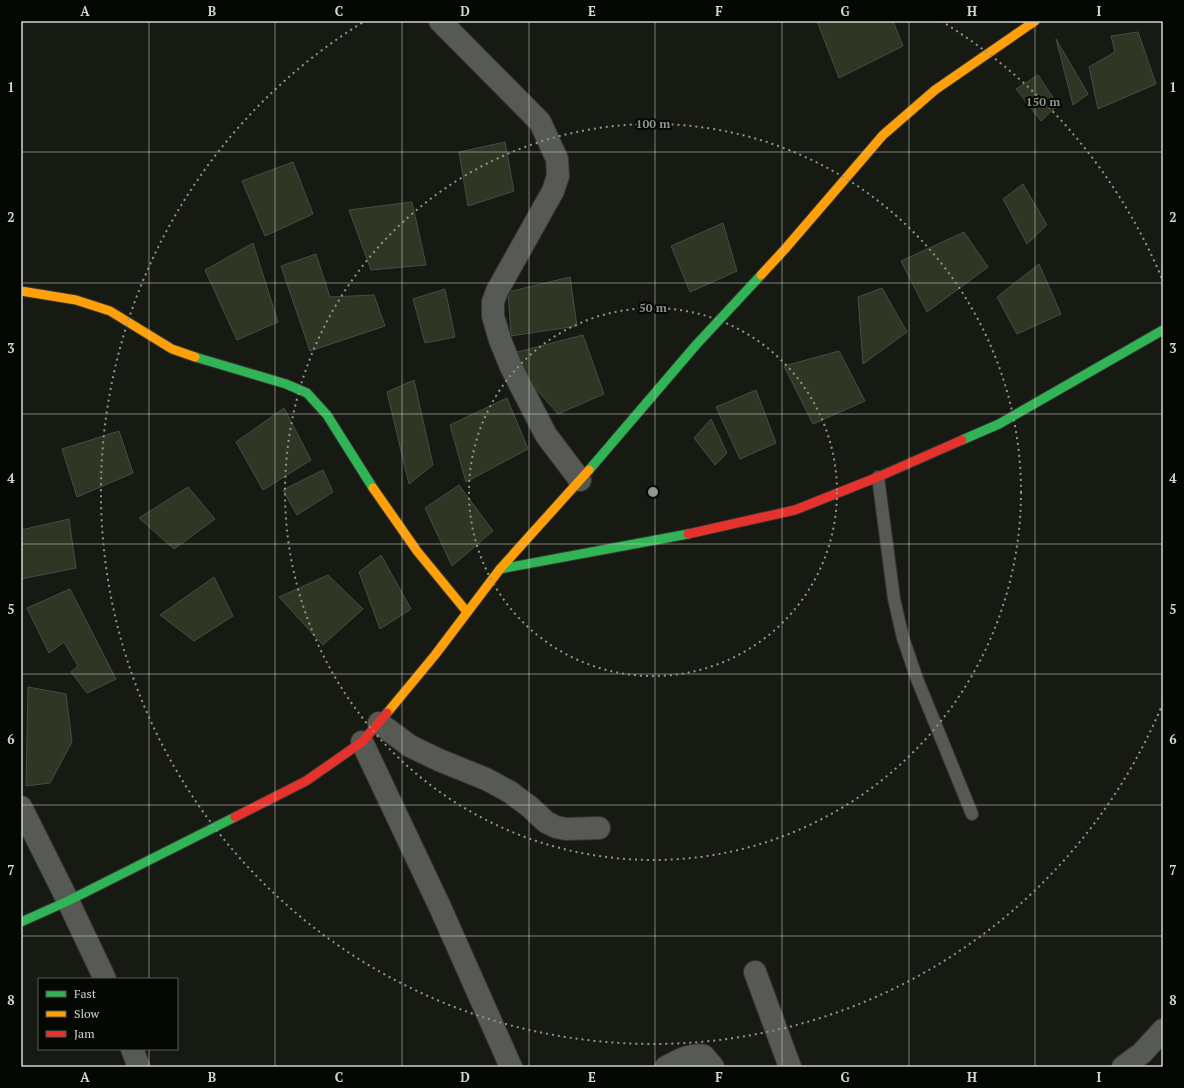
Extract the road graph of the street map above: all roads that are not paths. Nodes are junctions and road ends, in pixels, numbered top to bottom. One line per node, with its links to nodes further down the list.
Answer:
1 (440, 21): 6 (street)
2 (1035, 21): 6 (street)
3 (21, 291): 8 (street)
4 (1163, 330): 5 (street)
5 (878, 477): 7 (street); 12 (lane)
6 (580, 480): 7 (street)
7 (500, 569): 8 (street)
8 (467, 612): 9 (street)
9 (379, 723): 10 (street); 13 (street)
10 (362, 742): 14 (street); 22 (street)
11 (21, 807): 14 (street)
12 (972, 814)
13 (599, 828)
14 (68, 901): 15 (street); 17 (street)
15 (21, 922)
16 (755, 972): 25 (street)
17 (105, 978)
18 (1163, 1030): 20 (street)
19 (132, 1050): 21 (street)
20 (1146, 1060): 26 (street)
21 (139, 1067)
22 (511, 1067)
23 (666, 1067): 24 (street)
24 (712, 1067)
25 (790, 1067)
26 (1123, 1067)

